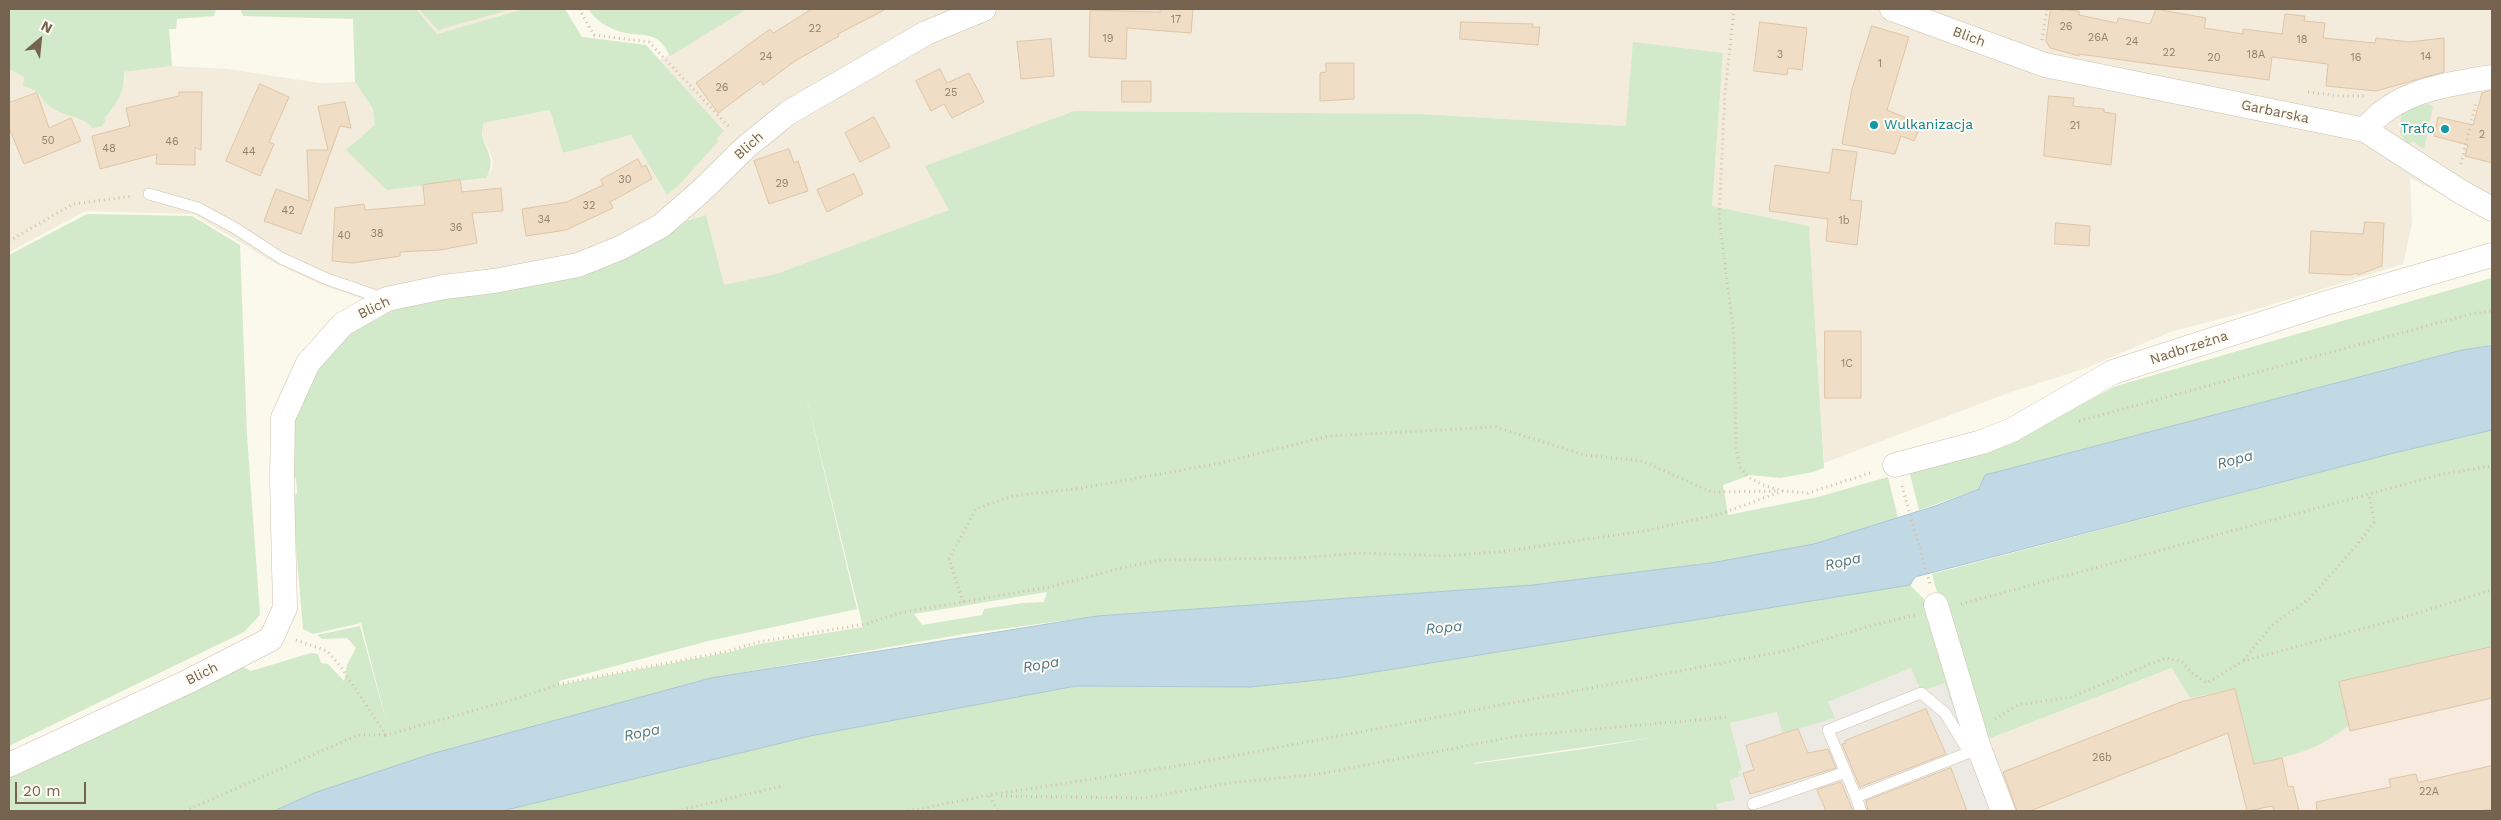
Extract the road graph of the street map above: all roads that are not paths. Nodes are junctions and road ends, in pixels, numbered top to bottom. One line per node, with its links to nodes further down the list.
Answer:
1 (984, 9): 9 (street, Blich)
2 (1892, 9): 3 (street, Blich)
3 (2046, 65): 5 (street, Garbarska)
4 (2492, 77): 5 (street)
5 (2365, 130): 7 (street)
6 (148, 194): 9 (lane)
7 (2492, 209)
8 (2492, 255): 10 (street, Nadbrzeżna)
9 (387, 299): 13 (street, Blich)
10 (1897, 471)
11 (1937, 607): 12 (street)
12 (1975, 746): 14 (lane); 15 (lane); 18 (street)
13 (9, 765)
14 (1846, 772): 15 (lane); 16 (lane)
15 (1856, 797): 17 (lane)
16 (1753, 804)
17 (1862, 811)
18 (2003, 811)

